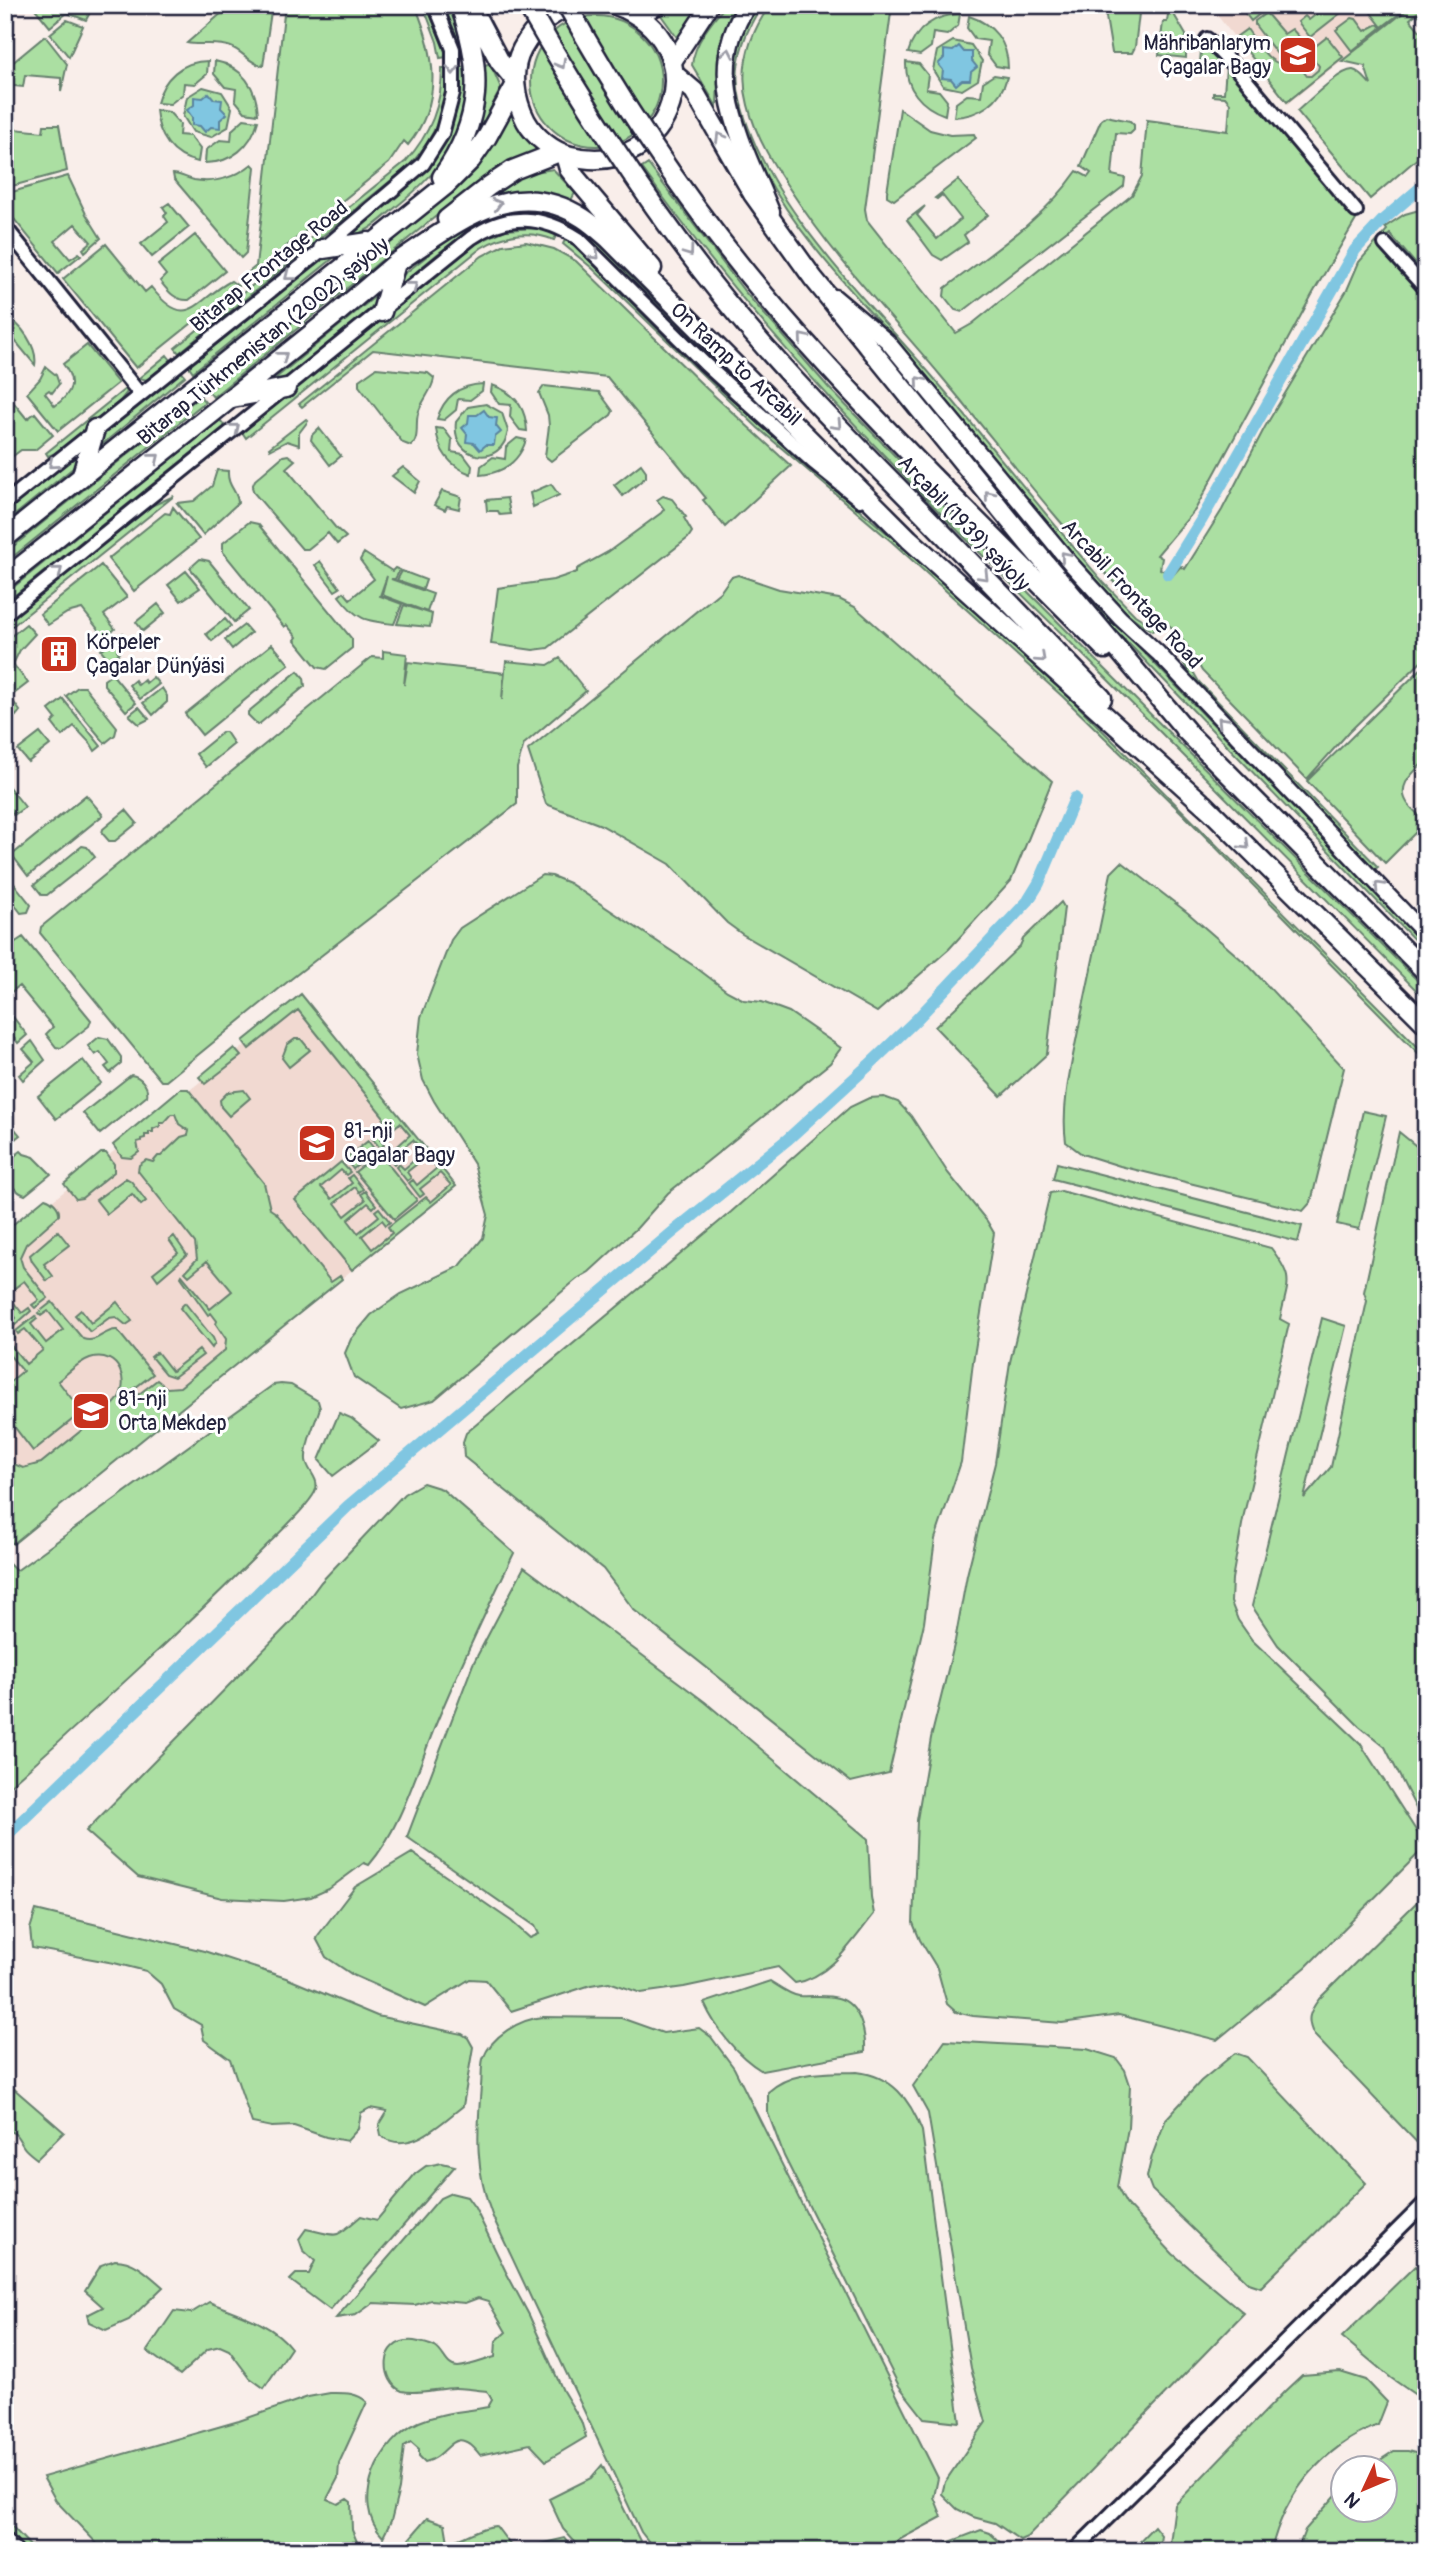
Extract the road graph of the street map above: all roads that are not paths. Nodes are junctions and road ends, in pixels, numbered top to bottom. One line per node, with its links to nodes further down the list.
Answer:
1 (435, 5): 22 (street, Bitarap Frontage Road, one-way to 22)
2 (460, 5): 17 (main road)
3 (470, 5): 14 (main road)
4 (527, 5): 39 (main road, Arçabil (1939) şaýoly, one-way to 39, bridge)
5 (567, 5): 38 (main road, Arçabil (1939) şaýoly, one-way to 5, bridge)
6 (573, 5): 14 (main road, Bitarap Türkmenistan (2002) şaýoly)
7 (616, 5): 11 (main road)
8 (660, 5): 11 (main road)
9 (710, 5): 13 (main road)
10 (748, 5): 18 (main road, one-way to 10)
11 (636, 11): 13 (main road)
12 (1207, 39): 16 (street)
13 (673, 69): 15 (main road); 18 (main road, one-way to 13)
14 (515, 83): 15 (main road); 17 (main road, Bitarap Türkmenistan (2002) şaýoly)
15 (562, 154): 23 (main road, Bitarap Türkmenistan (2002) şaýoly); 27 (main road)
16 (1356, 211)
17 (399, 220): 20 (main road, Bitarap Türkmenistan (2002) şaýoly)
18 (779, 233): 24 (main road)
19 (7, 234): 29 (street)
20 (372, 242): 22 (main road); 32 (main road, Bitarap Türkmenistan (2002) şaýoly)
21 (1385, 244): 25 (street)
22 (323, 249): 29 (street, Bitarap Frontage Road, one-way to 29)
23 (396, 263): 26 (main road); 27 (main road, one-way to 27); 30 (main road, Bitarap Türkmenistan (2002) şaýoly, one-way to 23)
24 (813, 278): 38 (main road, one-way to 24); 40 (street, Arcabil Frontage Road, one-way to 24)
25 (1426, 289)
26 (382, 312): 28 (street); 35 (street, On Ramp to Arcabil, one-way to 35)
27 (726, 357): 35 (main road)
28 (286, 388): 30 (main road); 37 (street, one-way to 28)
29 (140, 394): 31 (street, Bitarap Frontage Road)
30 (229, 398): 36 (main road, Bitarap Türkmenistan (2002) şaýoly, one-way to 30)
31 (95, 429): 32 (main road); 33 (street, Bitarap Frontage Road, one-way to 33)
32 (82, 475): 34 (main road, Bitarap Türkmenistan (2002) şaýoly)
33 (5, 503)
34 (5, 538)
35 (909, 539): 39 (main road, one-way to 39)
36 (5, 579)
37 (5, 614)
38 (1190, 735): 41 (main road, Arçabil (1939) şaýoly)
39 (1211, 811): 42 (main road, Arçabil (1939) şaýoly, one-way to 42)
40 (1426, 935)
41 (1426, 972)
42 (1395, 993): 43 (main road, Arçabil (1939) şaýoly); 44 (street)
43 (1426, 1024)
44 (1426, 1031)
45 (1426, 2202): 48 (street)
46 (5, 2539): 47 (street)
47 (16, 2551)
48 (1074, 2551)

